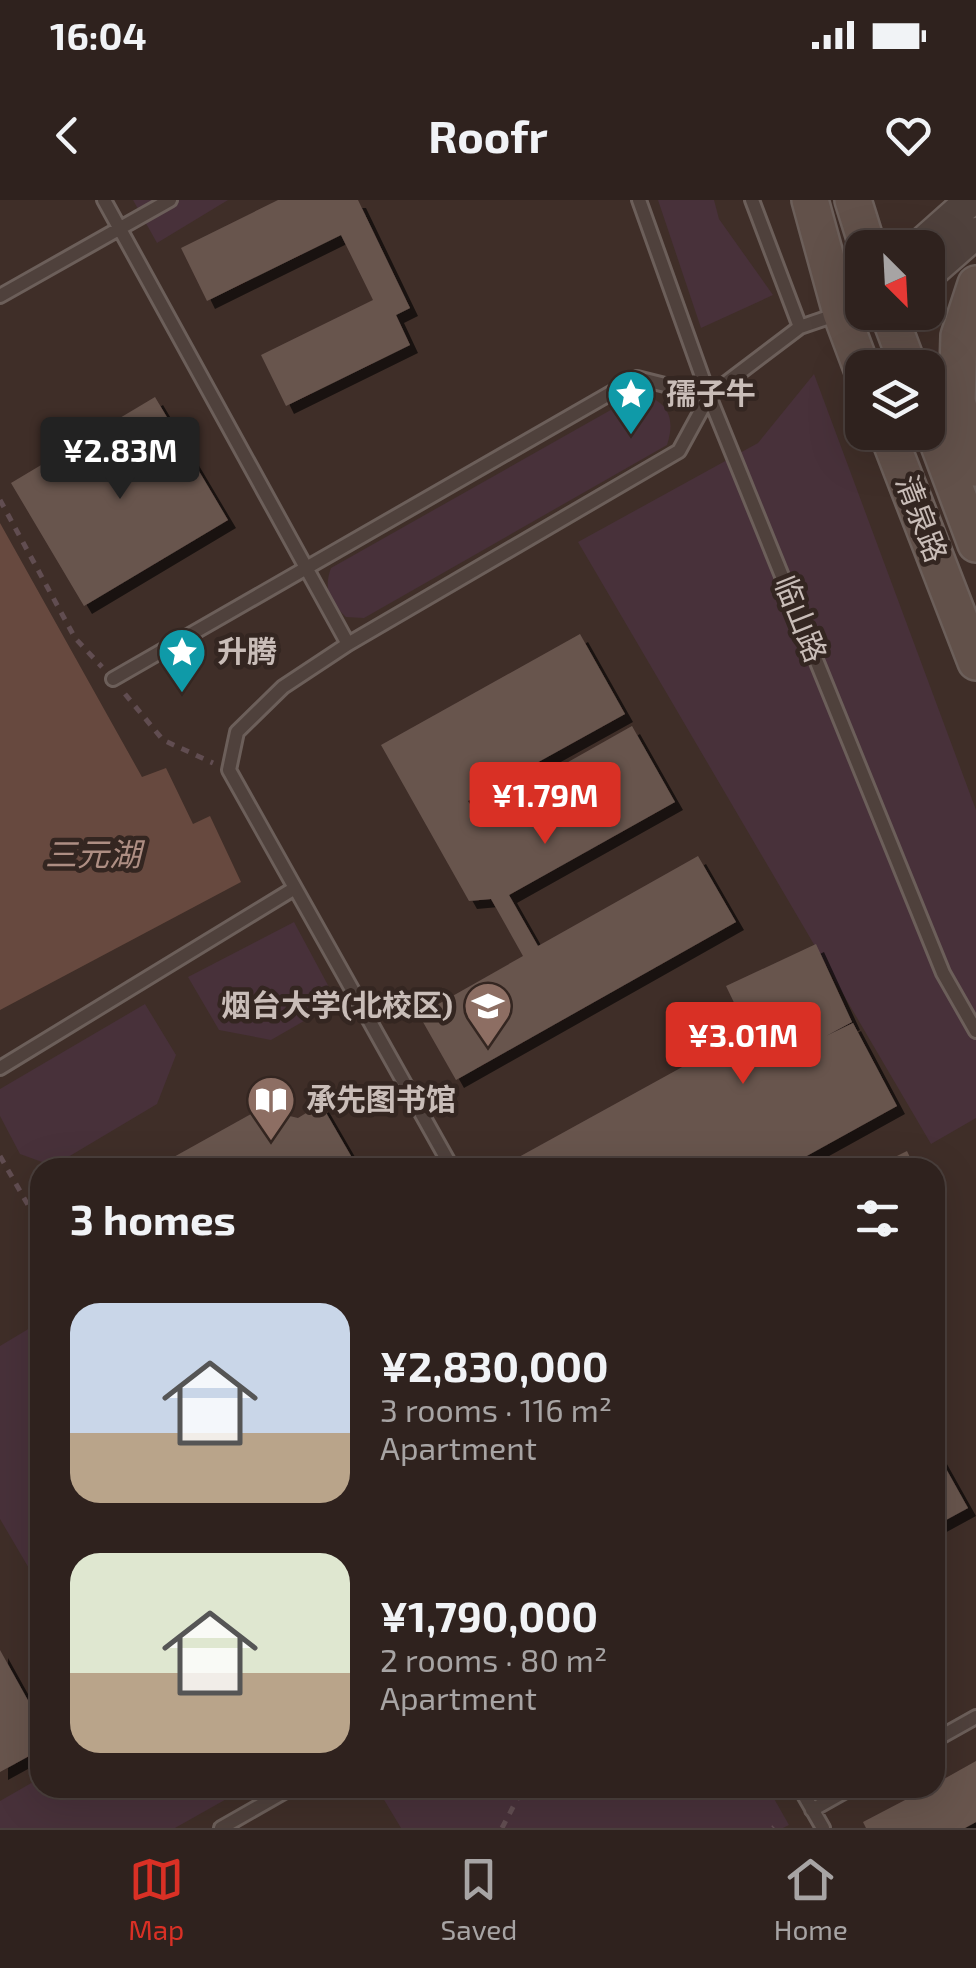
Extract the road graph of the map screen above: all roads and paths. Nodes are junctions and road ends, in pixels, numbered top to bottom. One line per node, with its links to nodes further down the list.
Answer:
1 (104, 200): 8 (lane)
2 (170, 200): 8 (lane)
3 (639, 200): 18 (lane, 临山路)
4 (752, 200): 17 (lane)
5 (810, 200): 13 (main road)
6 (854, 200): 9 (main road)
7 (972, 200): 10 (street)
8 (121, 228): 15 (lane); 24 (lane)
9 (863, 230)
10 (938, 230)
11 (976, 233): 12 (street)
12 (945, 260)
13 (845, 282)
14 (976, 284): 21 (main road)
15 (0, 296)
16 (845, 310): 17 (lane)
17 (800, 327): 18 (lane)
18 (709, 396): 24 (lane); 25 (lane); 30 (lane, 临山路)
19 (894, 450): 26 (main road, 清泉路)
20 (941, 450): 23 (main road, 清泉路)
21 (976, 468)
22 (1, 502): 27 (path)
23 (976, 544)
24 (306, 567): 25 (lane); 27 (lane)
25 (348, 644): 28 (lane)
26 (976, 662)
27 (113, 679): 28 (path)
28 (229, 770): 29 (lane)
29 (295, 888): 31 (lane); 33 (lane)
30 (976, 1032)
31 (0, 1068)
32 (0, 1156): 34 (path)
33 (446, 1158)
34 (30, 1208)
35 (976, 1716): 36 (lane)
36 (945, 1734)
37 (274, 1798): 42 (lane)
38 (518, 1798): 43 (path)
39 (805, 1798): 41 (lane)
40 (833, 1798): 41 (lane)
41 (812, 1810): 44 (lane)
42 (221, 1828)
43 (502, 1828)
44 (823, 1828)

